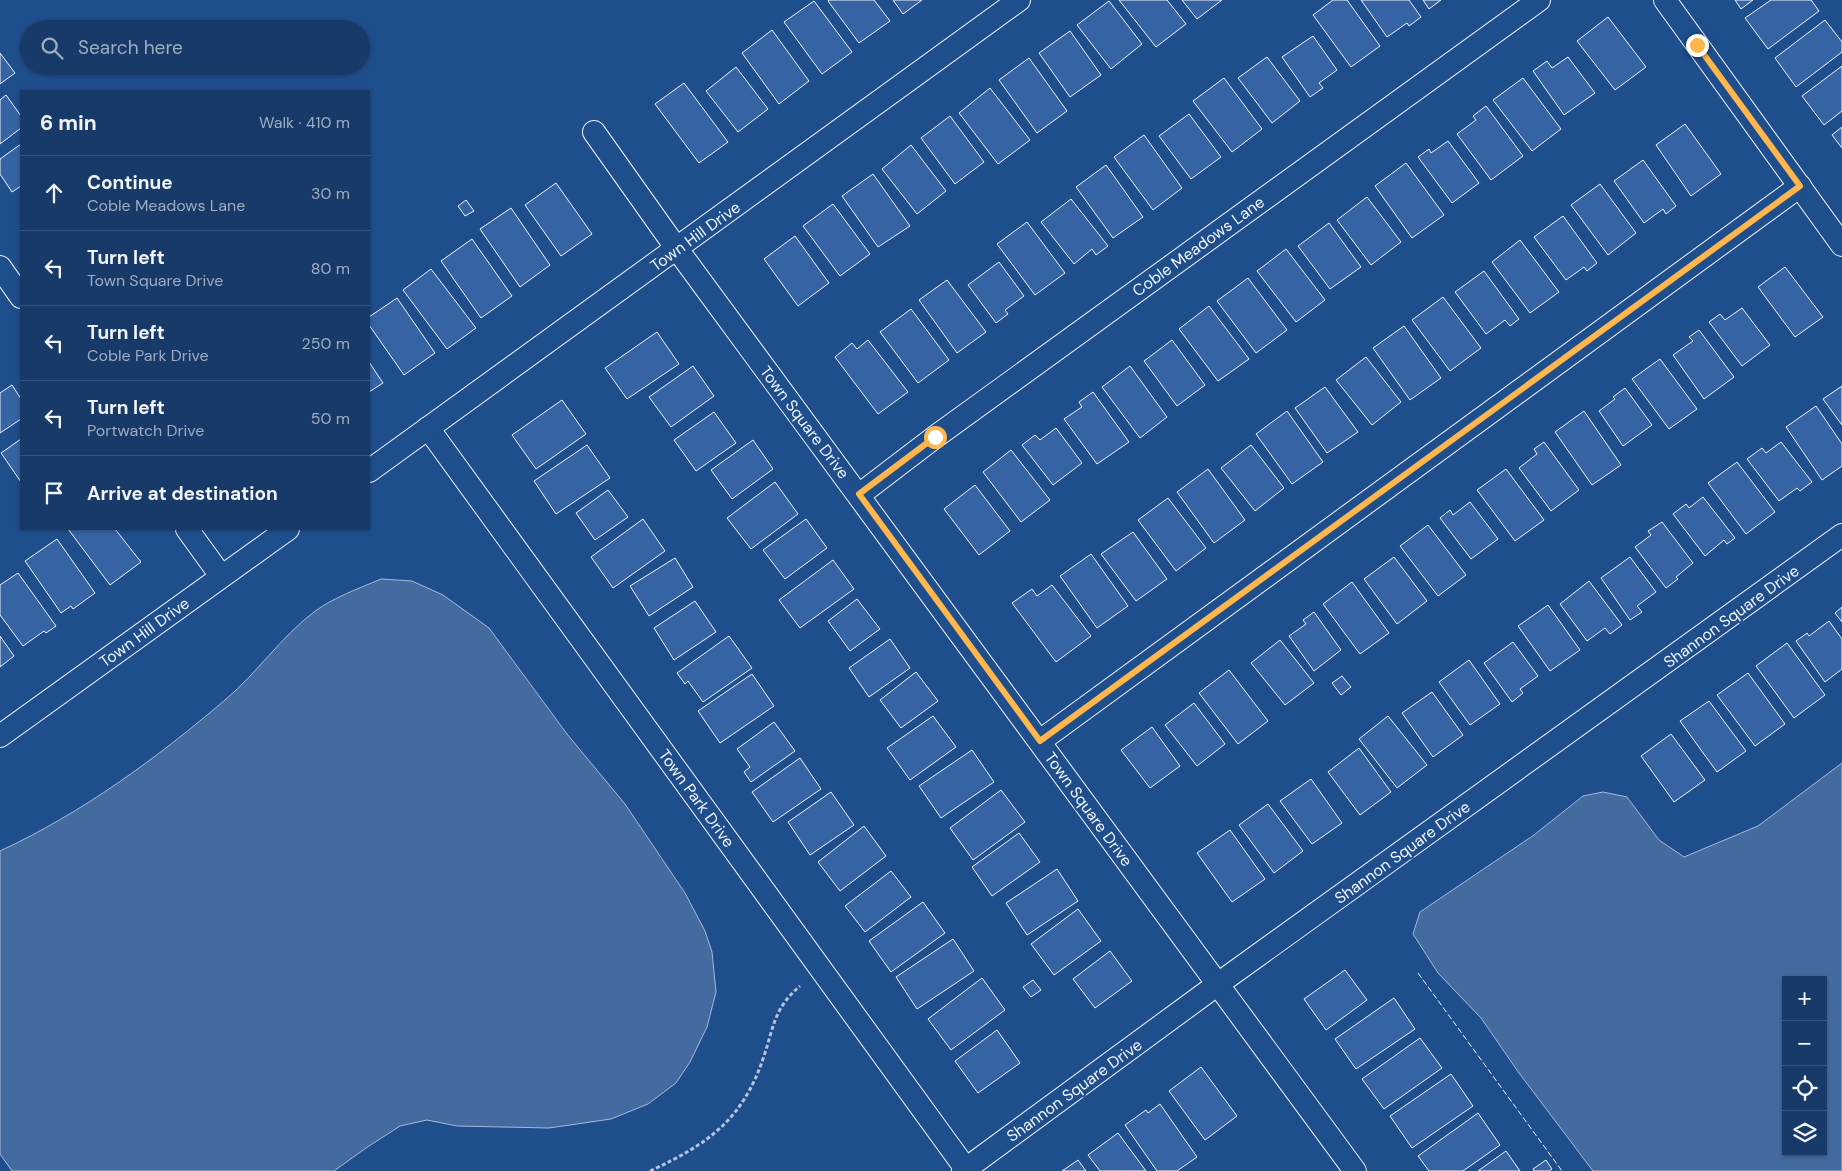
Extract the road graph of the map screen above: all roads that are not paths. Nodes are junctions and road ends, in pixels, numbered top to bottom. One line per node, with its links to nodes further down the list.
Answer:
1 (1019, 0): 7 (street, Town Hill Drive)
2 (1539, 0): 12 (street, Coble Meadows Lane)
3 (1665, 0): 5 (street)
4 (594, 132): 7 (street, Town Square Drive)
5 (1800, 186): 6 (street); 18 (street)
6 (1842, 245)
7 (677, 249): 10 (street, Town Hill Drive); 12 (street, Town Square Drive)
8 (0, 267): 9 (street)
9 (20, 296)
10 (428, 428): 11 (street, Town Hill Drive); 20 (street, Town Park Drive)
11 (370, 469)
12 (859, 494): 18 (street, Town Square Drive)
13 (188, 530): 16 (street)
14 (287, 530): 16 (street, Town Hill Drive)
15 (1842, 536): 19 (street, Shannon Square Drive)
16 (221, 576): 17 (street, Town Hill Drive)
17 (0, 736)
18 (1040, 741): 19 (street, Town Square Drive)
19 (1218, 984): 20 (street, Shannon Square Drive); 21 (street, Town Square Drive)
20 (964, 1170)
21 (1355, 1171)

